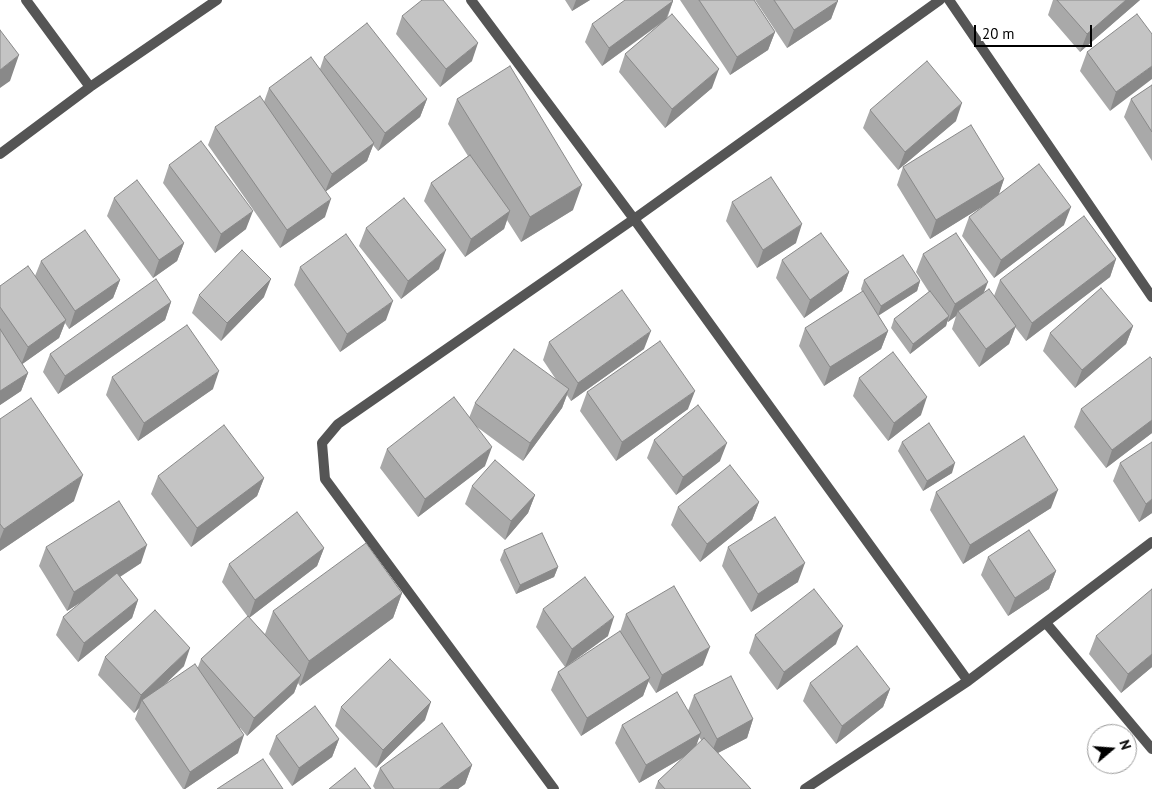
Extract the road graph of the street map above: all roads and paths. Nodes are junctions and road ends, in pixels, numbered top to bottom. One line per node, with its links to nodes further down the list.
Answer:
1 (26, 0): 6 (street)
2 (217, 0): 6 (street)
3 (471, 0): 8 (street)
4 (940, 0): 8 (street)
5 (950, 0): 9 (street)
6 (90, 87): 7 (street)
7 (0, 154)
8 (634, 219): 12 (street); 14 (street)
9 (1152, 297)
10 (1152, 542): 11 (street)
11 (1046, 623): 12 (street); 13 (street)
12 (968, 681): 15 (street)
13 (1152, 749)
14 (554, 789)
15 (805, 789)

